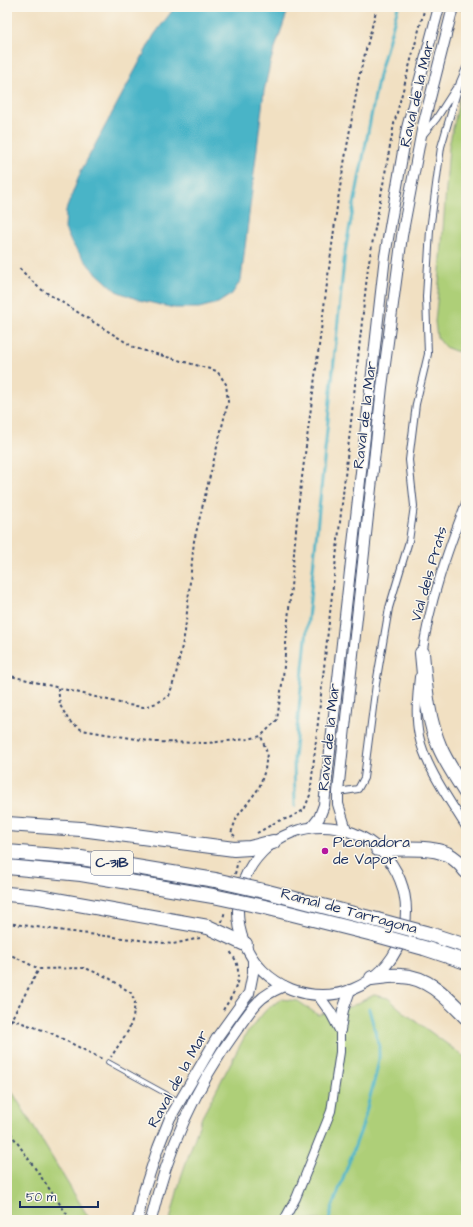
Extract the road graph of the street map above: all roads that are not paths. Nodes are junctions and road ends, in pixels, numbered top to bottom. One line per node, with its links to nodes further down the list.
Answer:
1 (439, 7): 13 (street, Raval de la Mar)
2 (453, 7): 7 (street, Raval de la Mar)
3 (460, 7): 4 (street)
4 (466, 10)
5 (466, 68): 6 (street)
6 (460, 82): 7 (street); 10 (street)
7 (421, 138): 10 (street, Raval de la Mar)
8 (466, 503): 9 (street, Vial dels Prats)
9 (422, 653): 11 (highway); 14 (street, Vial dels Prats)
10 (338, 792): 15 (street, Raval de la Mar)
11 (466, 793)
12 (7, 824): 16 (highway)
13 (312, 827): 15 (street); 16 (street)
14 (466, 827)
15 (346, 830): 17 (street)
16 (272, 842): 22 (street)
17 (378, 849): 20 (highway); 26 (street)
18 (7, 852): 23 (highway, Ramal de Tarragona / C-31B, bridge)
19 (7, 867): 25 (highway, Ramal de Tarragona / C-31B, bridge)
20 (466, 871)
21 (7, 894): 22 (highway)
22 (245, 944): 24 (street)
23 (466, 946)
24 (253, 959): 27 (street); 35 (street, Raval de la Mar)
25 (466, 962)
26 (372, 978): 28 (street); 29 (highway)
27 (284, 986): 30 (street); 37 (street, Raval de la Mar)
28 (350, 990): 30 (street); 33 (street)
29 (439, 991): 31 (highway); 32 (highway)
30 (318, 995): 33 (street)
31 (466, 1016)
32 (466, 1024)
33 (340, 1030): 38 (street)
34 (108, 1062): 35 (lane)
35 (180, 1101): 36 (street, Raval de la Mar)
36 (138, 1220)
37 (151, 1220)
38 (284, 1220)

